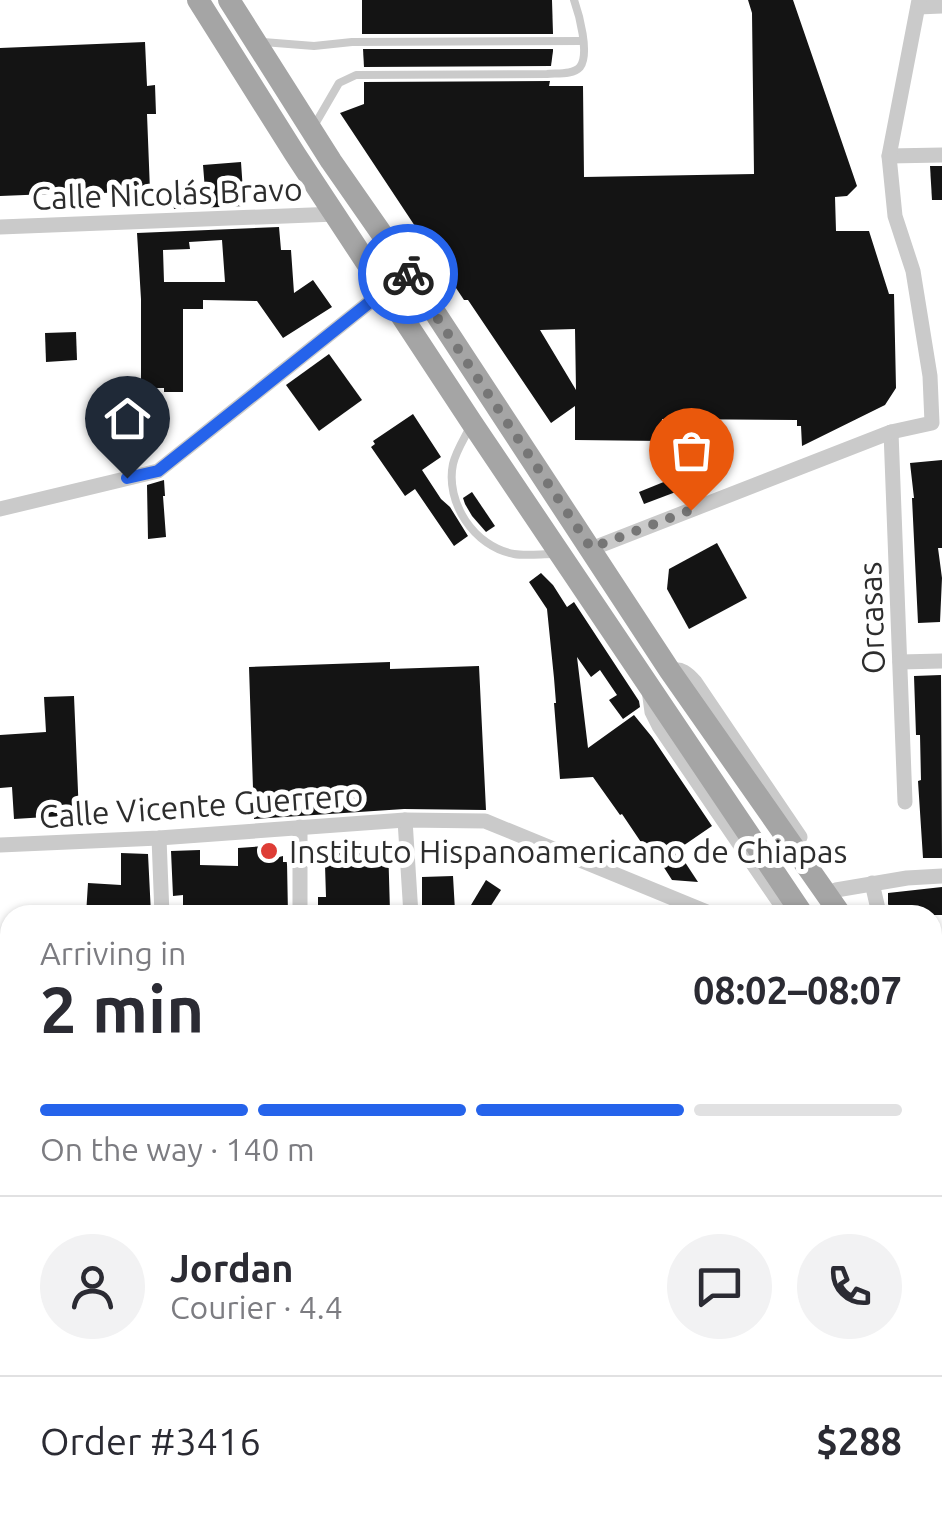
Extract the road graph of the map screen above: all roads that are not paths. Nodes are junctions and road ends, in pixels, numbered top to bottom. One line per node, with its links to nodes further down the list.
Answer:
1 (198, 0): 11 (main road)
2 (574, 0): 7 (lane)
3 (235, 3): 6 (main road)
4 (918, 4): 5 (street); 10 (street)
5 (942, 6)
6 (255, 40): 7 (lane); 8 (main road)
7 (583, 40): 8 (lane)
8 (312, 130): 13 (main road)
9 (942, 154): 10 (street)
10 (889, 156): 16 (street)
11 (336, 214): 12 (street, Calle Nicolás Bravo); 14 (main road)
12 (0, 228)
13 (408, 274): 14 (street); 19 (main road)
14 (385, 290): 15 (main road); 18 (street)
15 (472, 423): 20 (main road); 20 (lane)
16 (937, 423): 17 (street)
17 (891, 432): 19 (street); 22 (street, Orcasas)
18 (0, 509)
19 (591, 548): 23 (main road)
20 (560, 554): 24 (main road)
21 (942, 660): 22 (street)
22 (900, 662): 25 (street, Orcasas)
23 (670, 670): 32 (street); 39 (main road)
24 (650, 686): 37 (street); 38 (main road)
25 (905, 802)
26 (405, 820): 27 (street, Calle Vicente Guerrero); 35 (street); 36 (street, Calle Vicente Guerrero)
27 (300, 827): 28 (street, Calle Vicente Guerrero); 34 (street)
28 (158, 838): 29 (street, Calle Vicente Guerrero); 33 (street)
29 (0, 845)
30 (942, 876): 31 (street)
31 (872, 883): 32 (street); 41 (street)
32 (836, 890): 40 (street)
33 (161, 905)
34 (300, 905)
35 (410, 905)
36 (689, 905)
37 (781, 905)
38 (797, 905)
39 (834, 905)
40 (846, 905)
41 (877, 905)

